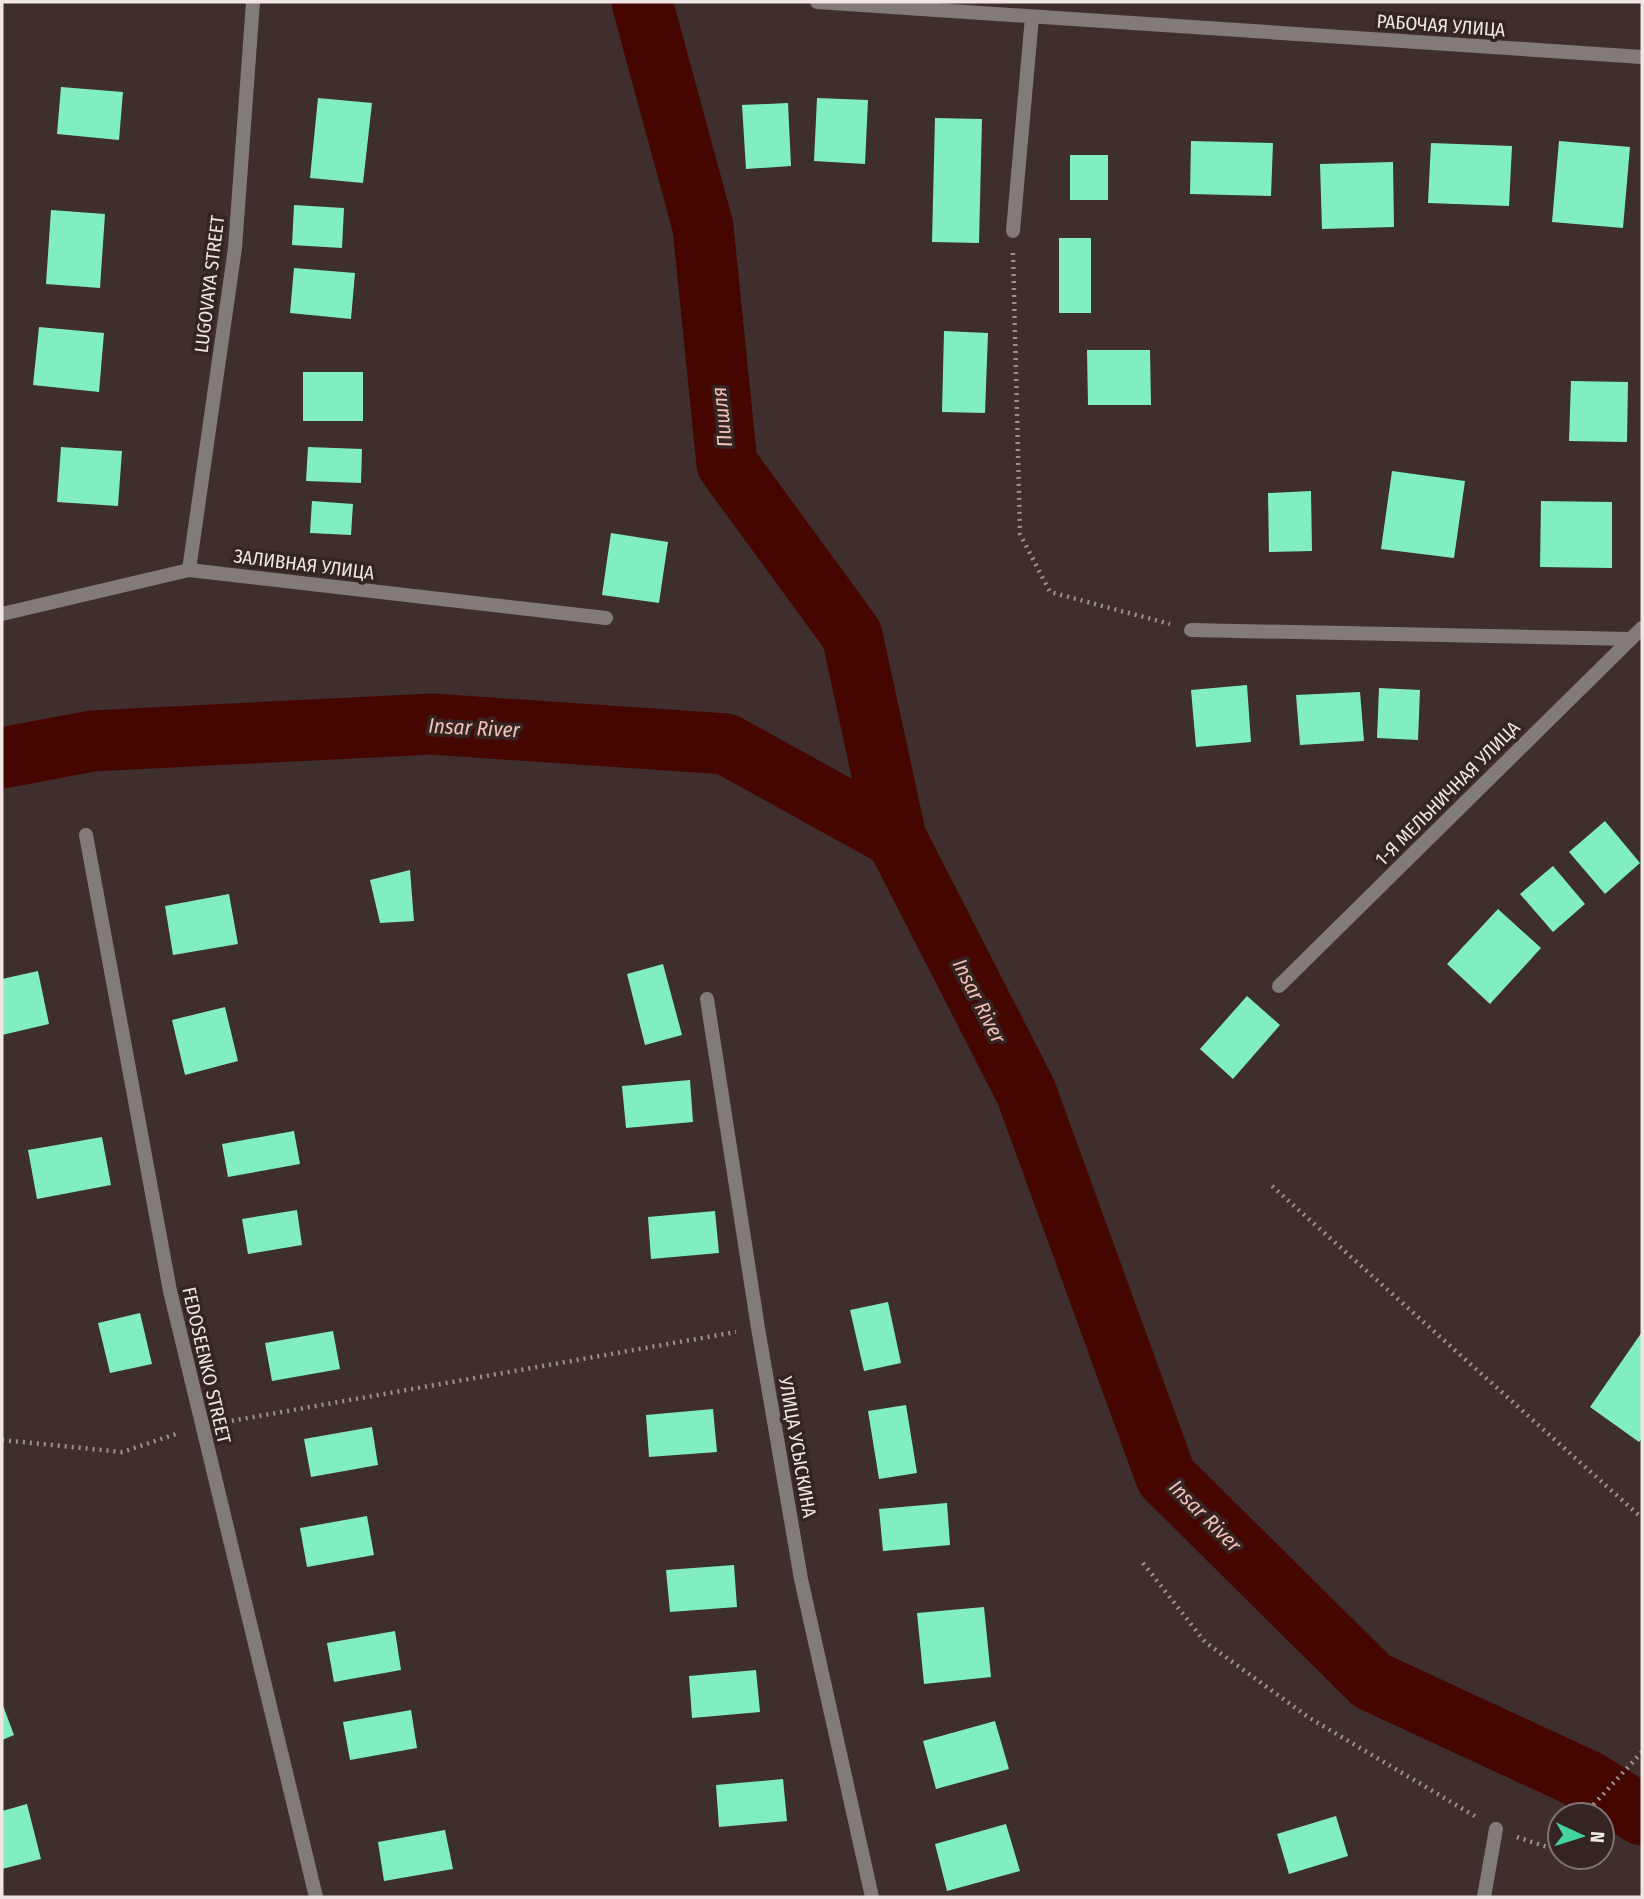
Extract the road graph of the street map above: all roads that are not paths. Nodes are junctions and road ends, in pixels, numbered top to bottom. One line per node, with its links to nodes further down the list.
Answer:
1 (253, 2): 7 (street, LUGOVAYA STREET)
2 (817, 2): 4 (street, РАБОЧАЯ УЛИЦА)
3 (1034, 2): 4 (street)
4 (1032, 17): 5 (street, РАБОЧАЯ УЛИЦА); 6 (street)
5 (1642, 57)
6 (1013, 231)
7 (189, 570): 8 (street, ЗАЛИВНАЯ УЛИЦА); 9 (street, ЗАЛИВНАЯ УЛИЦА)
8 (2, 614)
9 (606, 618)
10 (1642, 628): 12 (street, 1-Я МЕЛЬНИЧНАЯ УЛИЦА)
11 (1191, 630): 12 (street)
12 (1631, 639): 14 (street, 1-Я МЕЛЬНИЧНАЯ УЛИЦА)
13 (86, 835): 17 (street, FEDOSEENKO STREET)
14 (1279, 986)
15 (707, 999): 18 (street, УЛИЦА УСЫСКИНА)
16 (1496, 1829): 19 (street)
17 (316, 1897)
18 (872, 1897)
19 (1484, 1897)

